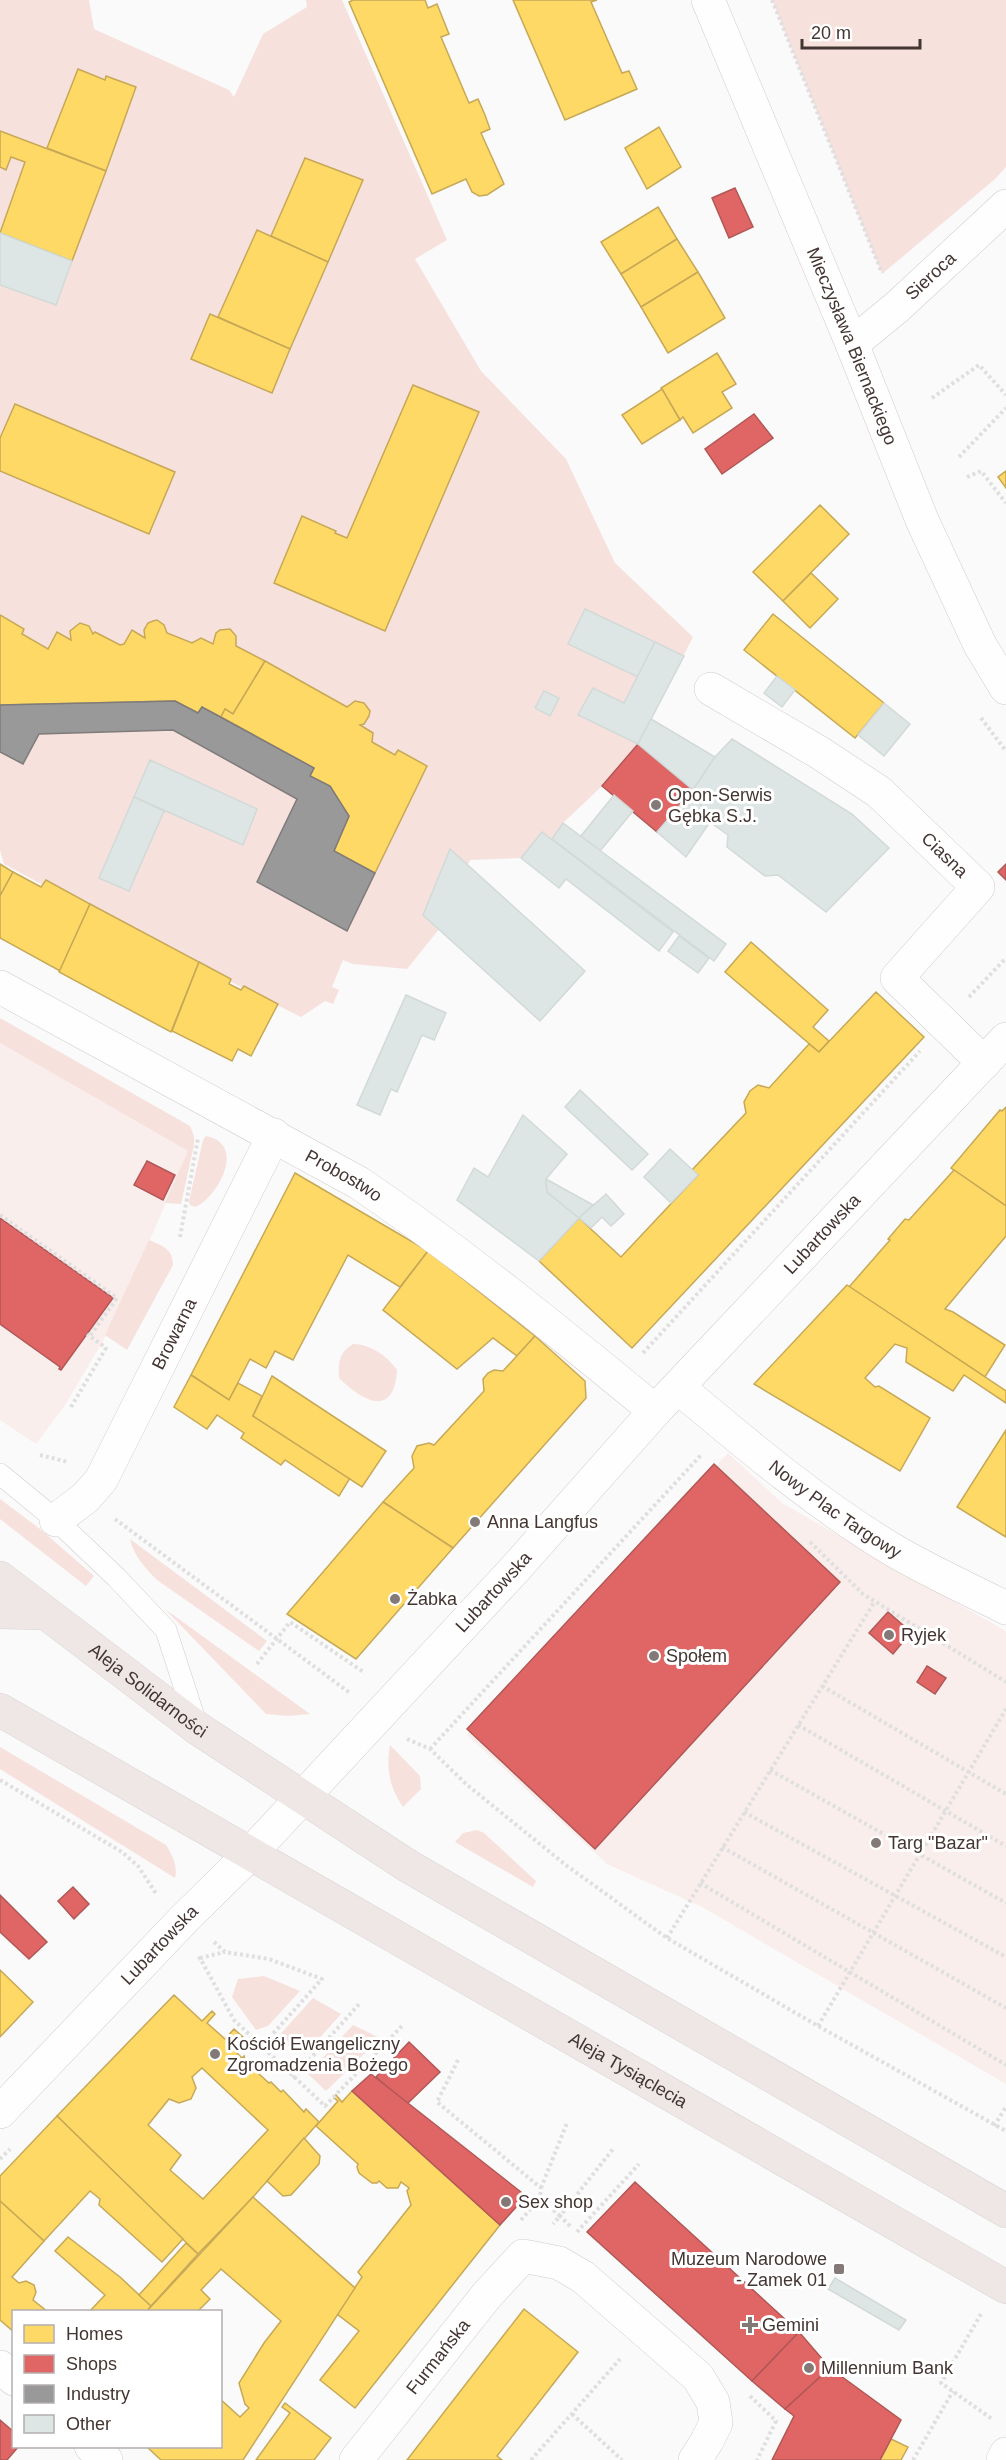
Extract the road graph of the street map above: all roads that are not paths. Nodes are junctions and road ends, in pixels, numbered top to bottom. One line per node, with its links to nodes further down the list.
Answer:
1 (708, 0): 3 (street, Mieczysława Biernackiego)
2 (1006, 206): 3 (street, Sieroca)
3 (852, 344): 5 (street, Mieczysława Biernackiego)
4 (711, 688): 7 (street, Ciasna)
5 (1006, 688)
6 (0, 987): 8 (street, Probostwo)
7 (995, 1051): 9 (street, Lubartowska)
8 (274, 1136): 10 (street, Probostwo); 12 (street, Browarna)
9 (679, 1388): 10 (street, Lubartowska); 14 (street, Nowy Plac Targowy)
10 (655, 1411): 19 (street, Lubartowska)
11 (0, 1474): 12 (lane)
12 (56, 1520): 18 (lane)
13 (0, 1578): 16 (main road, Aleja Solidarności)
14 (1006, 1608)
15 (0, 1612): 16 (main road)
16 (45, 1613): 18 (main road, Aleja Solidarności)
17 (0, 1710): 20 (main road)
18 (197, 1728): 19 (main road, Aleja Solidarności)
19 (302, 1798): 20 (street, Lubartowska); 22 (main road)
20 (249, 1855): 21 (street, Lubartowska); 23 (main road, Aleja Tysiąclecia)
21 (0, 2112)
22 (1006, 2211)
23 (1006, 2287)
24 (0, 2367): 25 (street)
25 (12, 2377)
26 (93, 2448): 28 (street)
27 (1006, 2454): 31 (street)
28 (106, 2460)
29 (356, 2460): 30 (street, Furmańska)
30 (695, 2460)
31 (1003, 2460)

